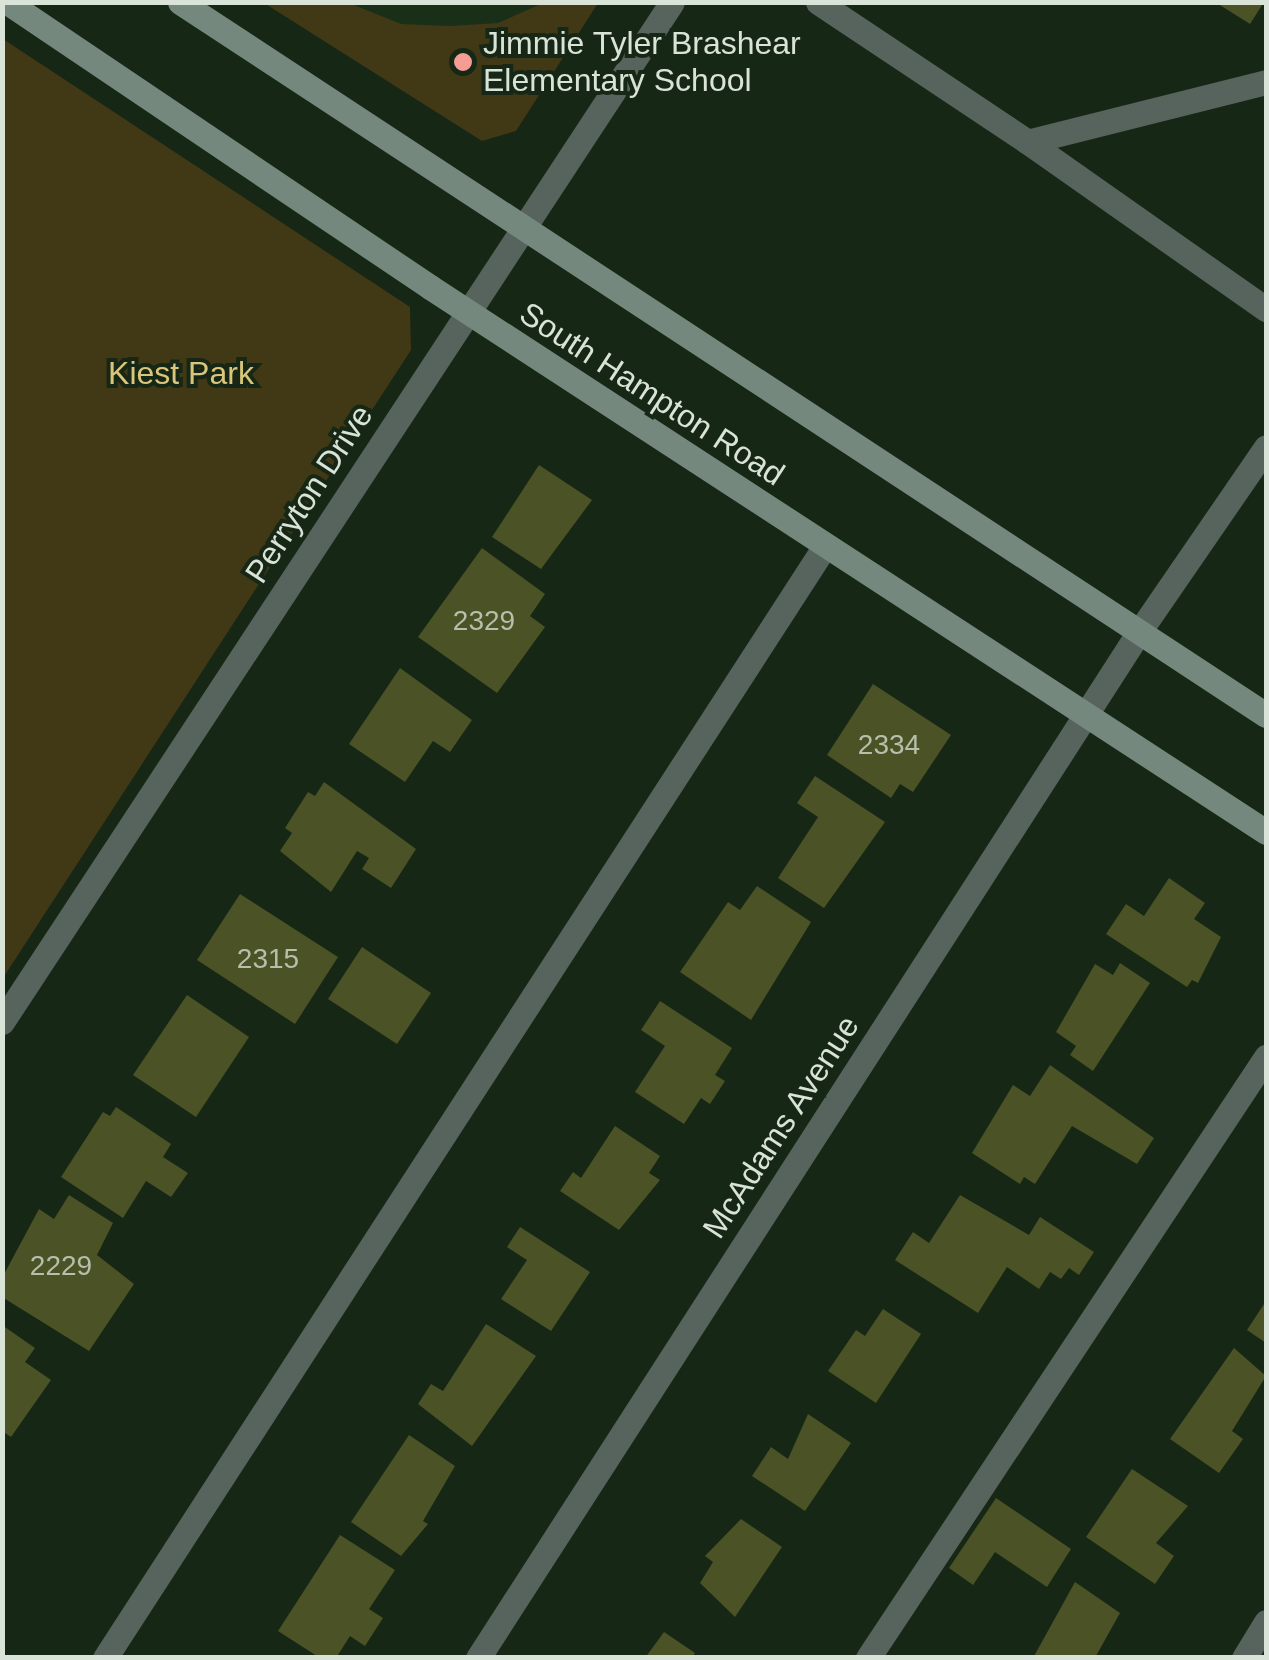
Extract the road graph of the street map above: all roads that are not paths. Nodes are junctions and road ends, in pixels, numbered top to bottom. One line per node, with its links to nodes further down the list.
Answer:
1 (6, 2): 9 (main road, South Hampton Road)
2 (672, 2): 7 (street, Perryton Drive)
3 (818, 2): 6 (street)
4 (193, 6): 7 (main road, South Hampton Road)
5 (1266, 82): 6 (street)
6 (1028, 142): 8 (street)
7 (520, 231): 9 (street, Perryton Drive); 12 (main road, South Hampton Road)
8 (1266, 309)
9 (468, 312): 11 (main road, South Hampton Road); 16 (street, Perryton Drive)
10 (1266, 454): 12 (street, McAdams Avenue)
11 (825, 546): 14 (main road, South Hampton Road); 19 (street)
12 (1139, 632): 13 (main road, South Hampton Road); 14 (street, McAdams Avenue)
13 (1266, 715)
14 (1084, 716): 15 (main road, South Hampton Road); 20 (street, McAdams Avenue)
15 (1266, 832)
16 (2, 1022)
17 (1266, 1058): 21 (street)
18 (1266, 1622): 22 (street)
19 (105, 1658)
20 (478, 1658)
21 (868, 1658)
22 (1244, 1658)

